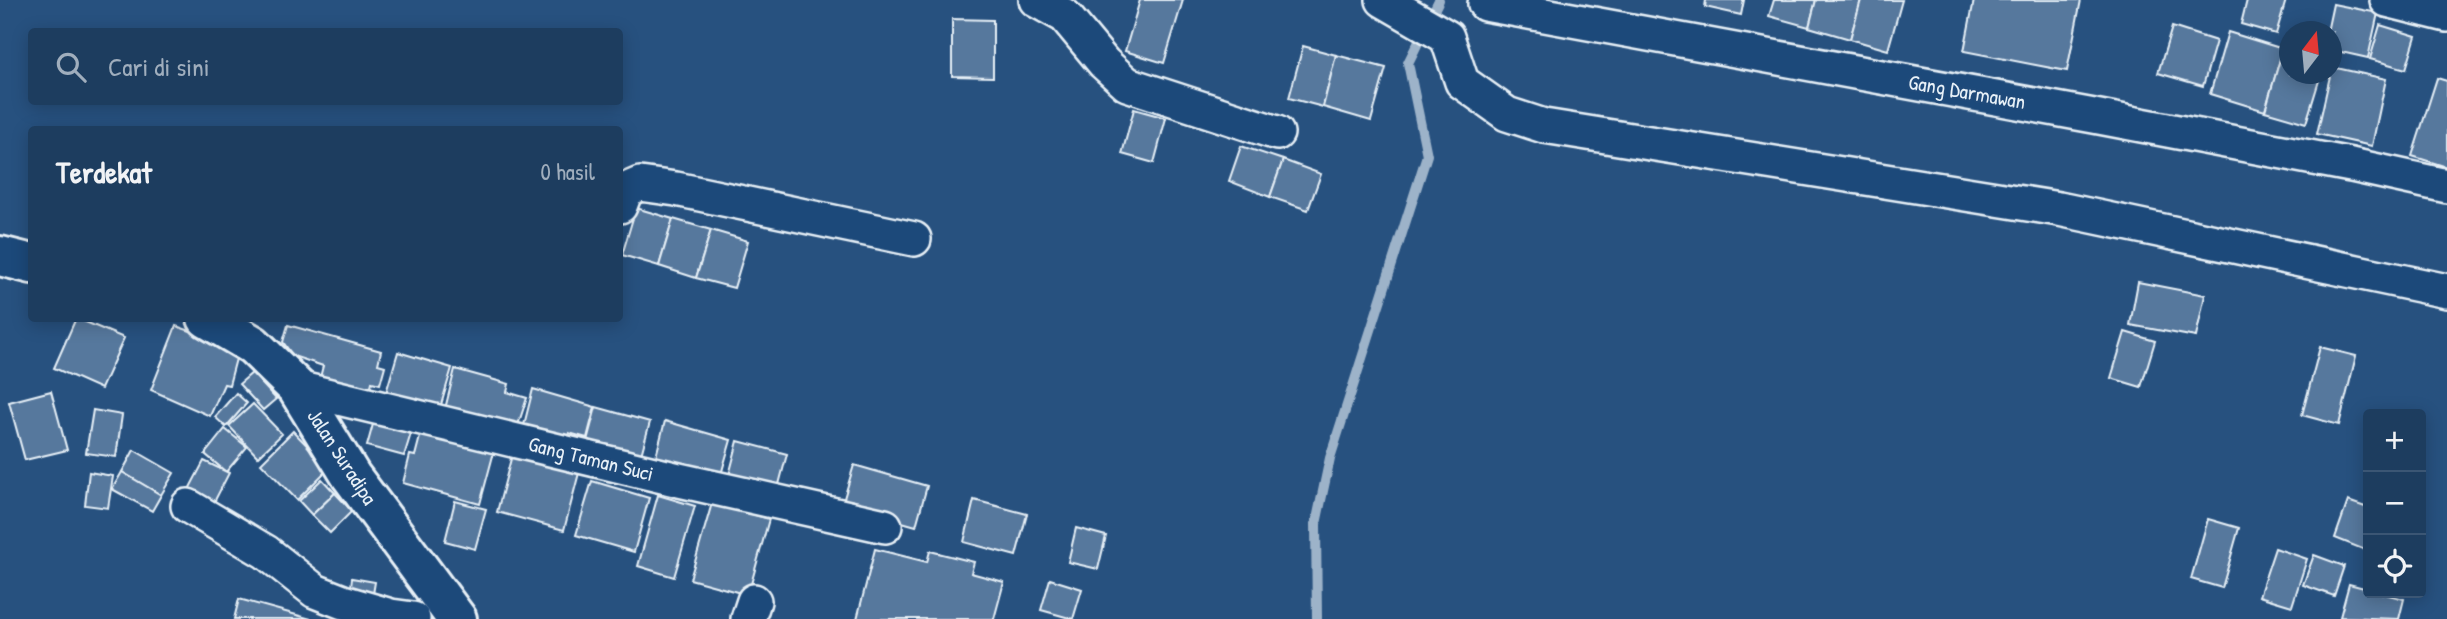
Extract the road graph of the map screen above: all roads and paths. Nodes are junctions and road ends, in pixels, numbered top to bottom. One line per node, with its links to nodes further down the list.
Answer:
1 (1036, 0): 6 (street)
2 (1383, 0): 12 (street)
3 (2387, 0): 5 (street)
4 (1485, 4): 7 (street, Gang Darmawan)
5 (2447, 15)
6 (1277, 133)
7 (2447, 186)
8 (623, 198): 9 (street)
9 (914, 239)
10 (0, 256): 11 (street)
11 (28, 263)
12 (2447, 291)
13 (218, 322): 14 (street, Jalan Suradipa)
14 (297, 388): 16 (street, Gang Taman Suci); 18 (street, Jalan Suradipa)
15 (188, 506): 17 (street)
16 (885, 526)
17 (413, 619)
18 (457, 619)

